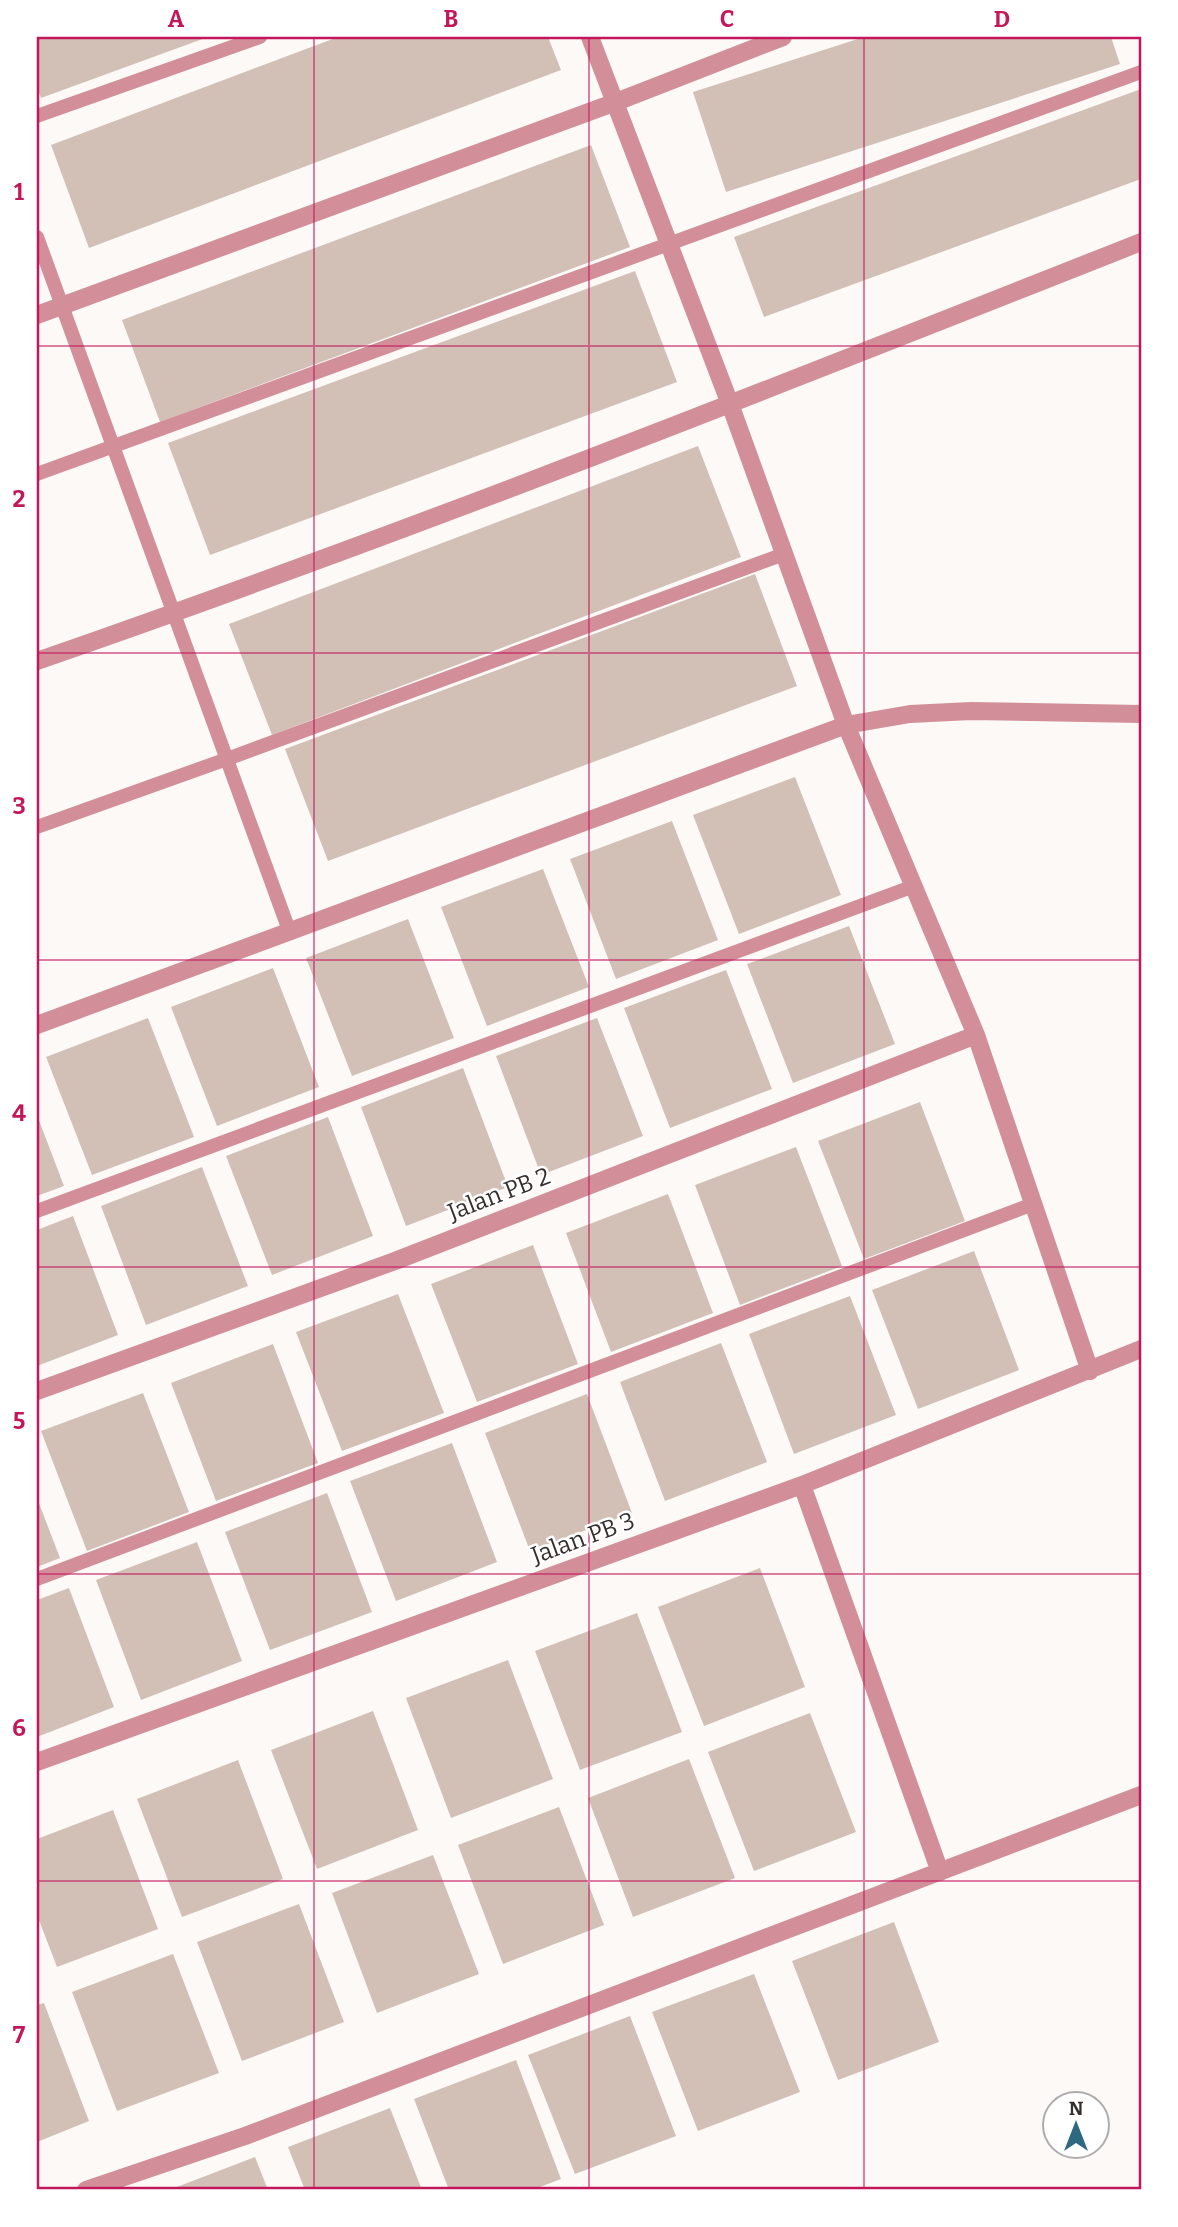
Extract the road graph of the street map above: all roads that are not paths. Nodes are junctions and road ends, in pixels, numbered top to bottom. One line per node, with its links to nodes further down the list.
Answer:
1 (260, 37): 6 (lane)
2 (590, 37): 5 (street)
3 (783, 37): 5 (street)
4 (1141, 72): 9 (lane)
5 (616, 102): 9 (street); 10 (street)
6 (37, 116)
7 (37, 237): 10 (lane)
8 (1141, 242): 12 (street)
9 (668, 243): 12 (street); 13 (lane)
10 (62, 306): 11 (street); 13 (lane)
11 (37, 315)
12 (730, 404): 15 (street); 16 (street)
13 (113, 447): 14 (lane); 16 (lane)
14 (37, 474)
15 (783, 554): 19 (street); 20 (lane)
16 (174, 613): 17 (street); 20 (lane)
17 (37, 661)
18 (1141, 714): 19 (street)
19 (846, 725): 22 (street); 23 (street)
20 (227, 759): 21 (lane); 23 (lane)
21 (37, 827)
22 (914, 886): 25 (street); 27 (lane)
23 (290, 933): 24 (street)
24 (37, 1025)
25 (976, 1035): 26 (street); 30 (street, Jalan PB 2)
26 (1033, 1204): 29 (street); 32 (lane)
27 (37, 1211)
28 (1141, 1349): 29 (street, Jalan PB 3)
29 (1090, 1371): 31 (street, Jalan PB 3)
30 (37, 1391)
31 (802, 1485): 33 (street, Jalan PB 3); 35 (street)
32 (37, 1579)
33 (37, 1762)
34 (1141, 1795): 35 (street)
35 (940, 1872): 36 (street)
36 (86, 2190)

